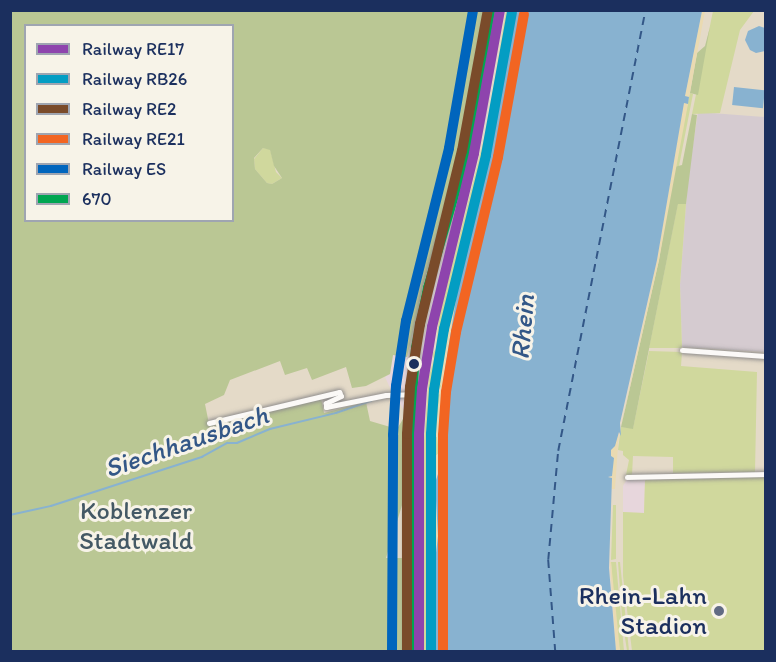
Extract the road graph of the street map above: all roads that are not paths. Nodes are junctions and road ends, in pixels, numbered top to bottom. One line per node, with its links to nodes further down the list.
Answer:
1 (490, 10): 4 (main road)
2 (682, 350): 3 (street)
3 (765, 356)
4 (411, 394): 5 (street); 8 (main road)
5 (209, 423)
6 (765, 474): 7 (street)
7 (627, 477)
8 (409, 651)

